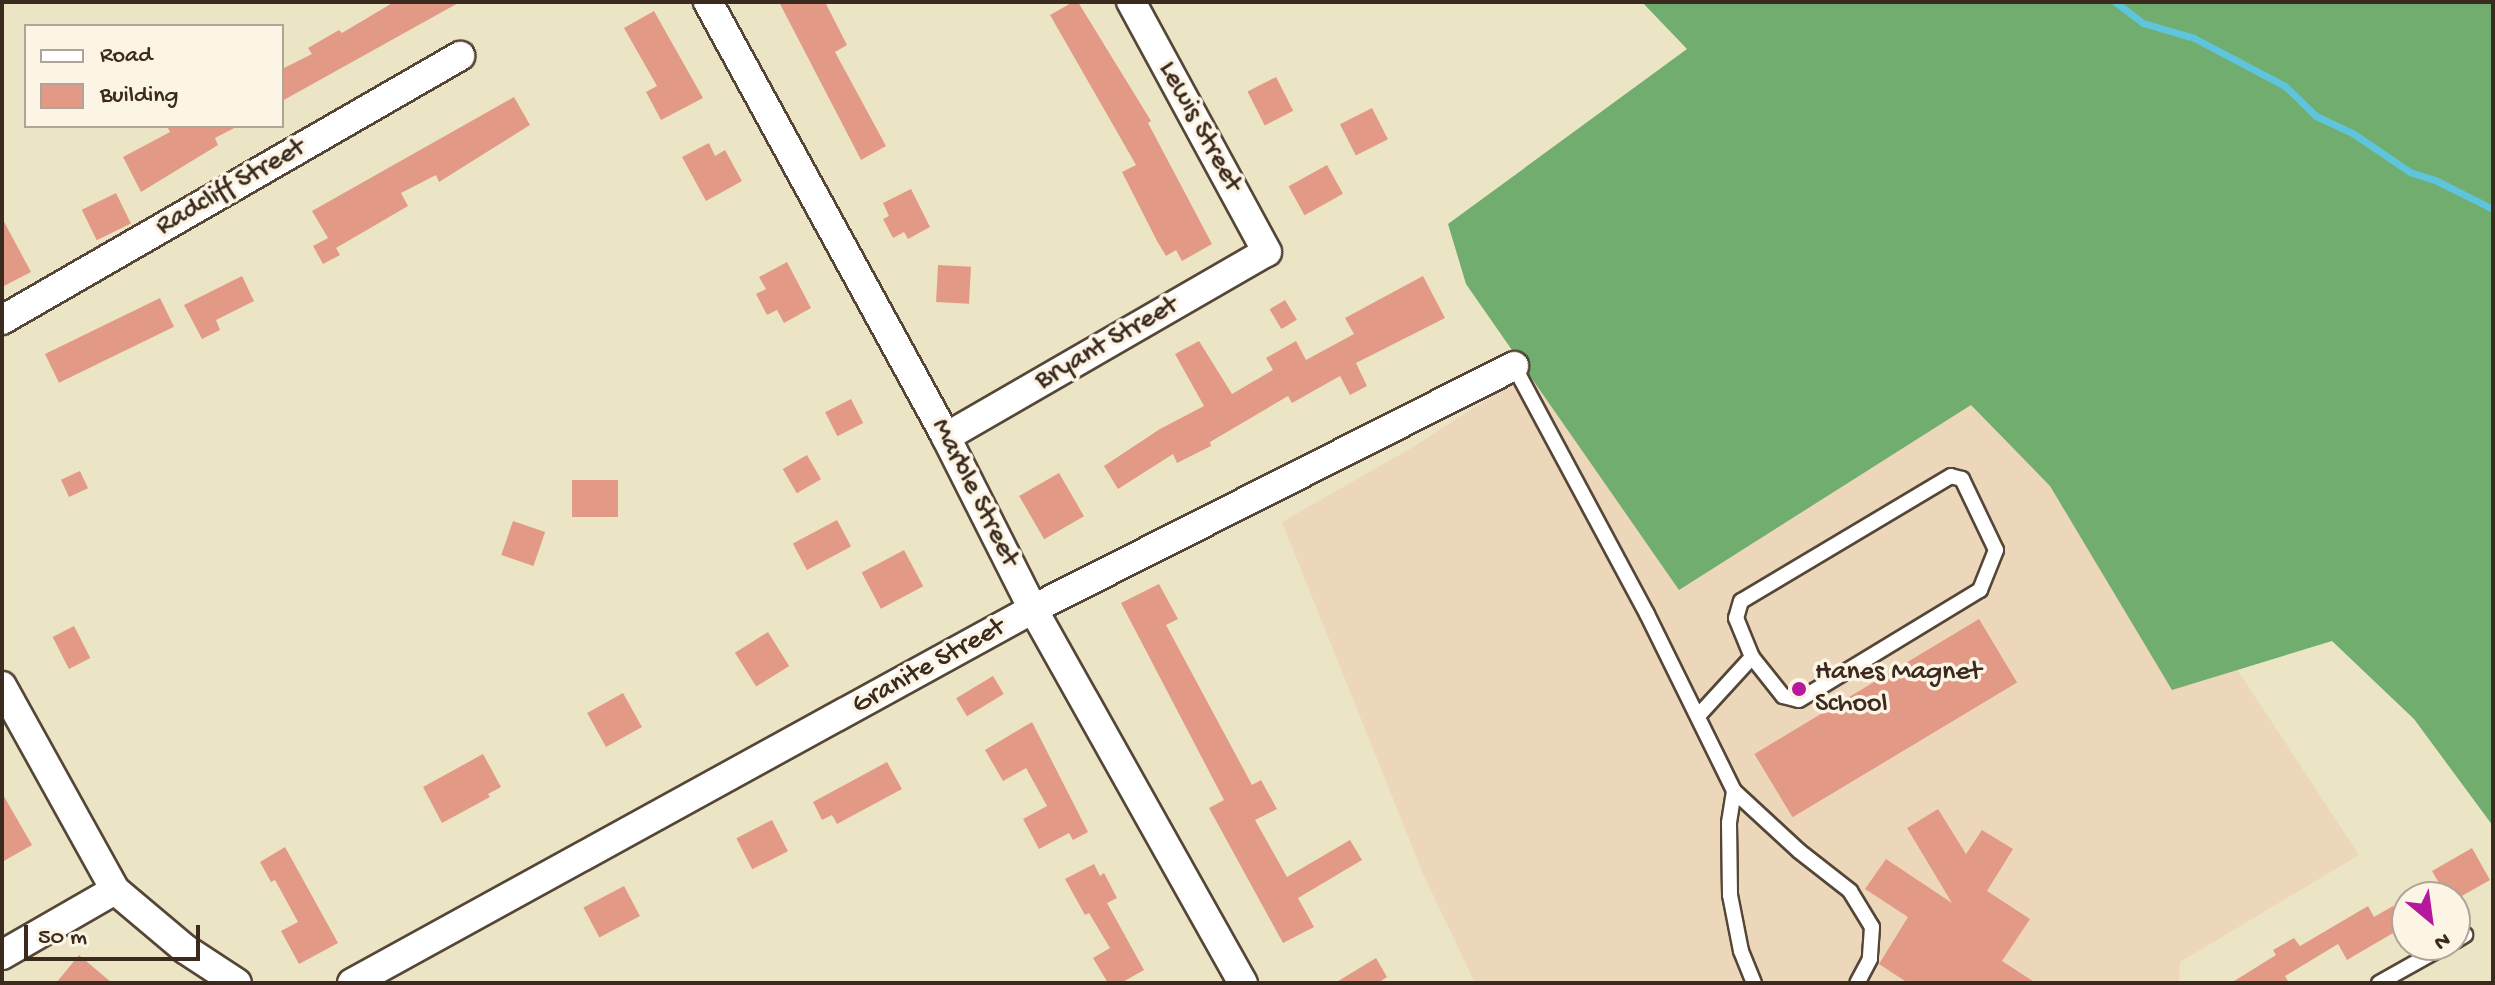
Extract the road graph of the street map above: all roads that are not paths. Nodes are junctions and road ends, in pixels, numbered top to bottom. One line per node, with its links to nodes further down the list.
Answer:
1 (708, 2): 7 (street, Marble Street)
2 (1131, 2): 4 (street, Lewis Street)
3 (460, 56): 5 (street, Radcliff Street)
4 (1267, 252): 7 (street, Bryant Street)
5 (2, 320)
6 (1514, 366): 8 (street, Granite Street); 11 (lane)
7 (946, 437): 8 (street, Marble Street)
8 (1033, 609): 17 (street, Granite Street); 18 (street, Marble Street)
9 (1752, 657): 9 (lane); 11 (lane)
10 (2, 686): 13 (street)
11 (1698, 716): 12 (lane)
12 (1734, 791): 19 (lane); 20 (lane)
13 (115, 890): 14 (street); 16 (street)
14 (2, 955)
15 (2418, 961): 21 (lane)
16 (237, 983)
17 (352, 983)
18 (1243, 983)
19 (1754, 983)
20 (1857, 983)
21 (2379, 983)

